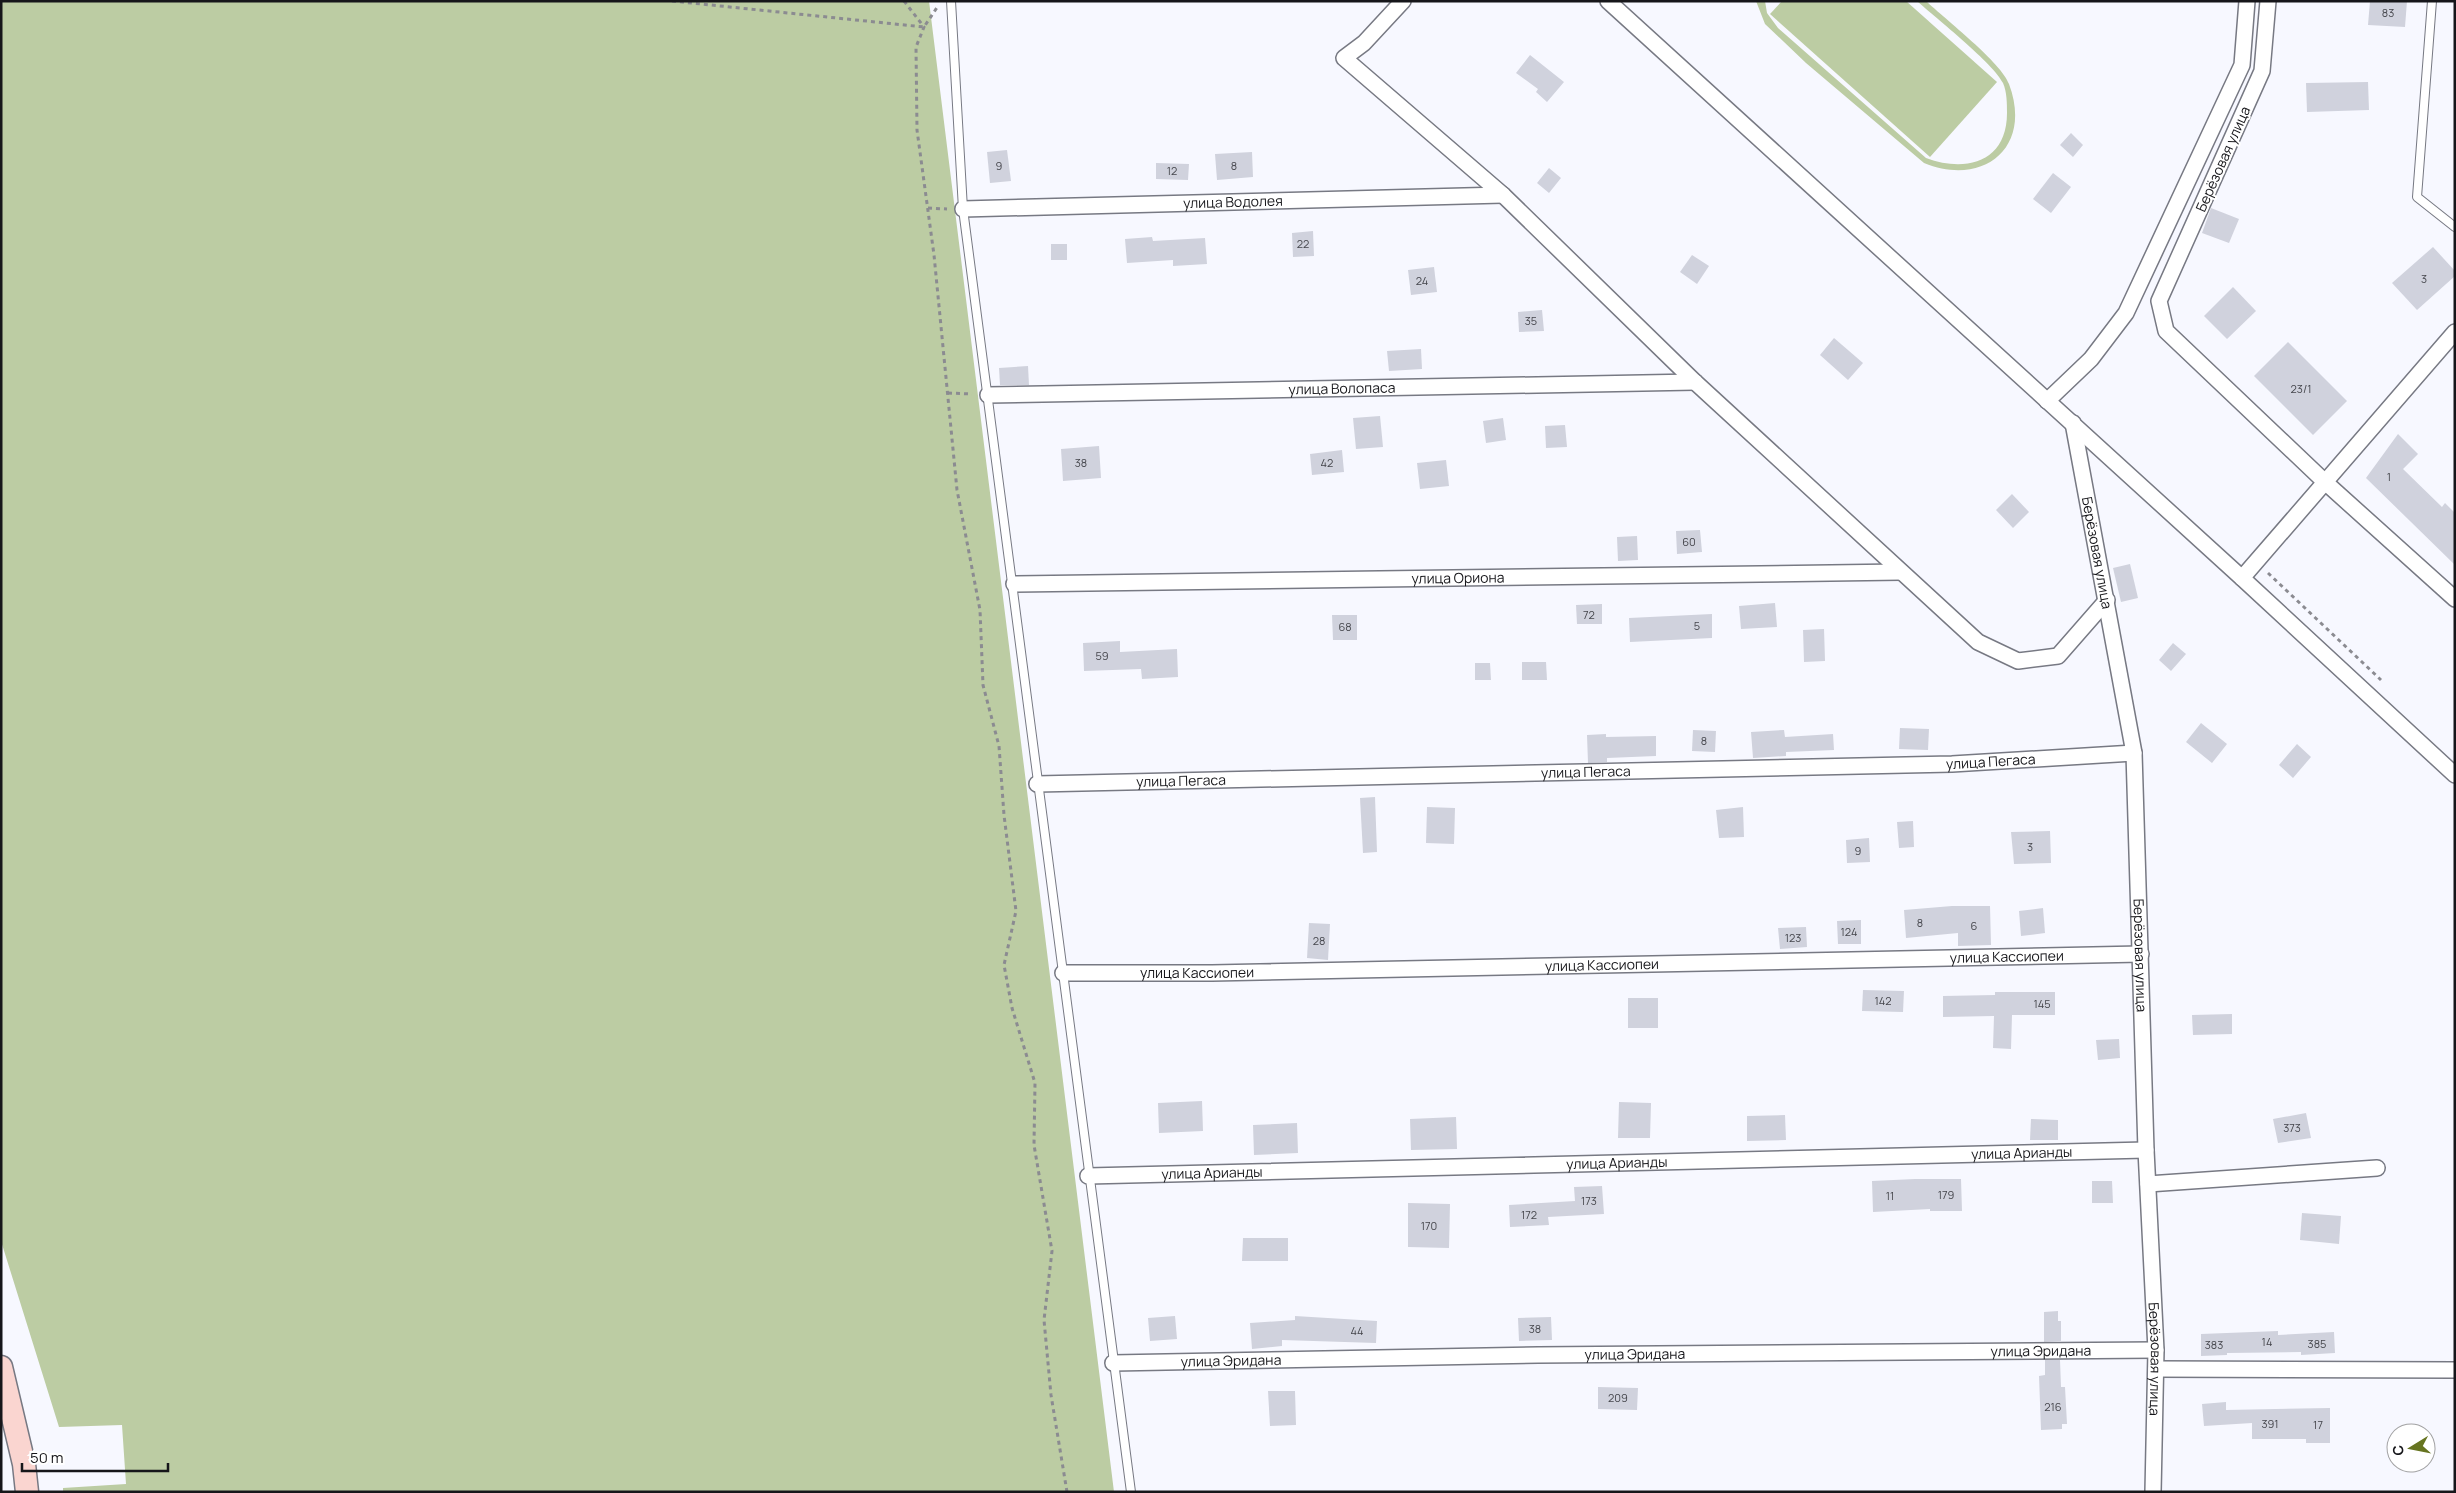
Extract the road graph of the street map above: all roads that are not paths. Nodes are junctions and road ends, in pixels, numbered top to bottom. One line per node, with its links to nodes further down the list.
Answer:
1 (951, 1): 8 (lane)
2 (1403, 1): 7 (street)
3 (1608, 1): 13 (street)
4 (2247, 1): 13 (street)
5 (2268, 1): 15 (street, Берёзовая улица)
6 (2432, 1): 9 (lane)
7 (1504, 195): 8 (street, улица Водолея); 11 (street)
8 (963, 209): 12 (lane)
9 (2455, 227)
10 (2455, 332): 15 (street)
11 (1695, 382): 12 (street, улица Волопаса); 16 (street)
12 (988, 395): 18 (lane)
13 (2047, 401): 14 (street)
14 (2073, 423): 17 (street); 20 (street, Берёзовая улица)
15 (2325, 482): 17 (street); 19 (street, Берёзовая улица)
16 (1901, 572): 18 (street, улица Ориона); 20 (street)
17 (2242, 578): 22 (street)
18 (1014, 584): 23 (lane)
19 (2455, 599)
20 (2107, 600): 21 (street, Берёзовая улица)
21 (2134, 753): 23 (street, улица Пегаса); 24 (street, Берёзовая улица)
22 (2455, 775)
23 (1037, 784): 25 (lane)
24 (2141, 954): 25 (street, улица Кассиопеи); 26 (street, Берёзовая улица)
25 (1063, 973): 28 (lane)
26 (2146, 1150): 28 (street, улица Арианды); 29 (street, Берёзовая улица)
27 (2377, 1168): 29 (street)
28 (1088, 1176): 31 (lane)
29 (2148, 1184): 30 (street, Берёзовая улица)
30 (2156, 1350): 31 (street, улица Эридана); 33 (street, Берёзовая улица)
31 (1114, 1362): 36 (lane)
32 (1, 1367): 35 (street)
33 (2156, 1369): 34 (street); 37 (street, Берёзовая улица)
34 (2455, 1370)
35 (27, 1492)
36 (1131, 1492)
37 (2153, 1492)

